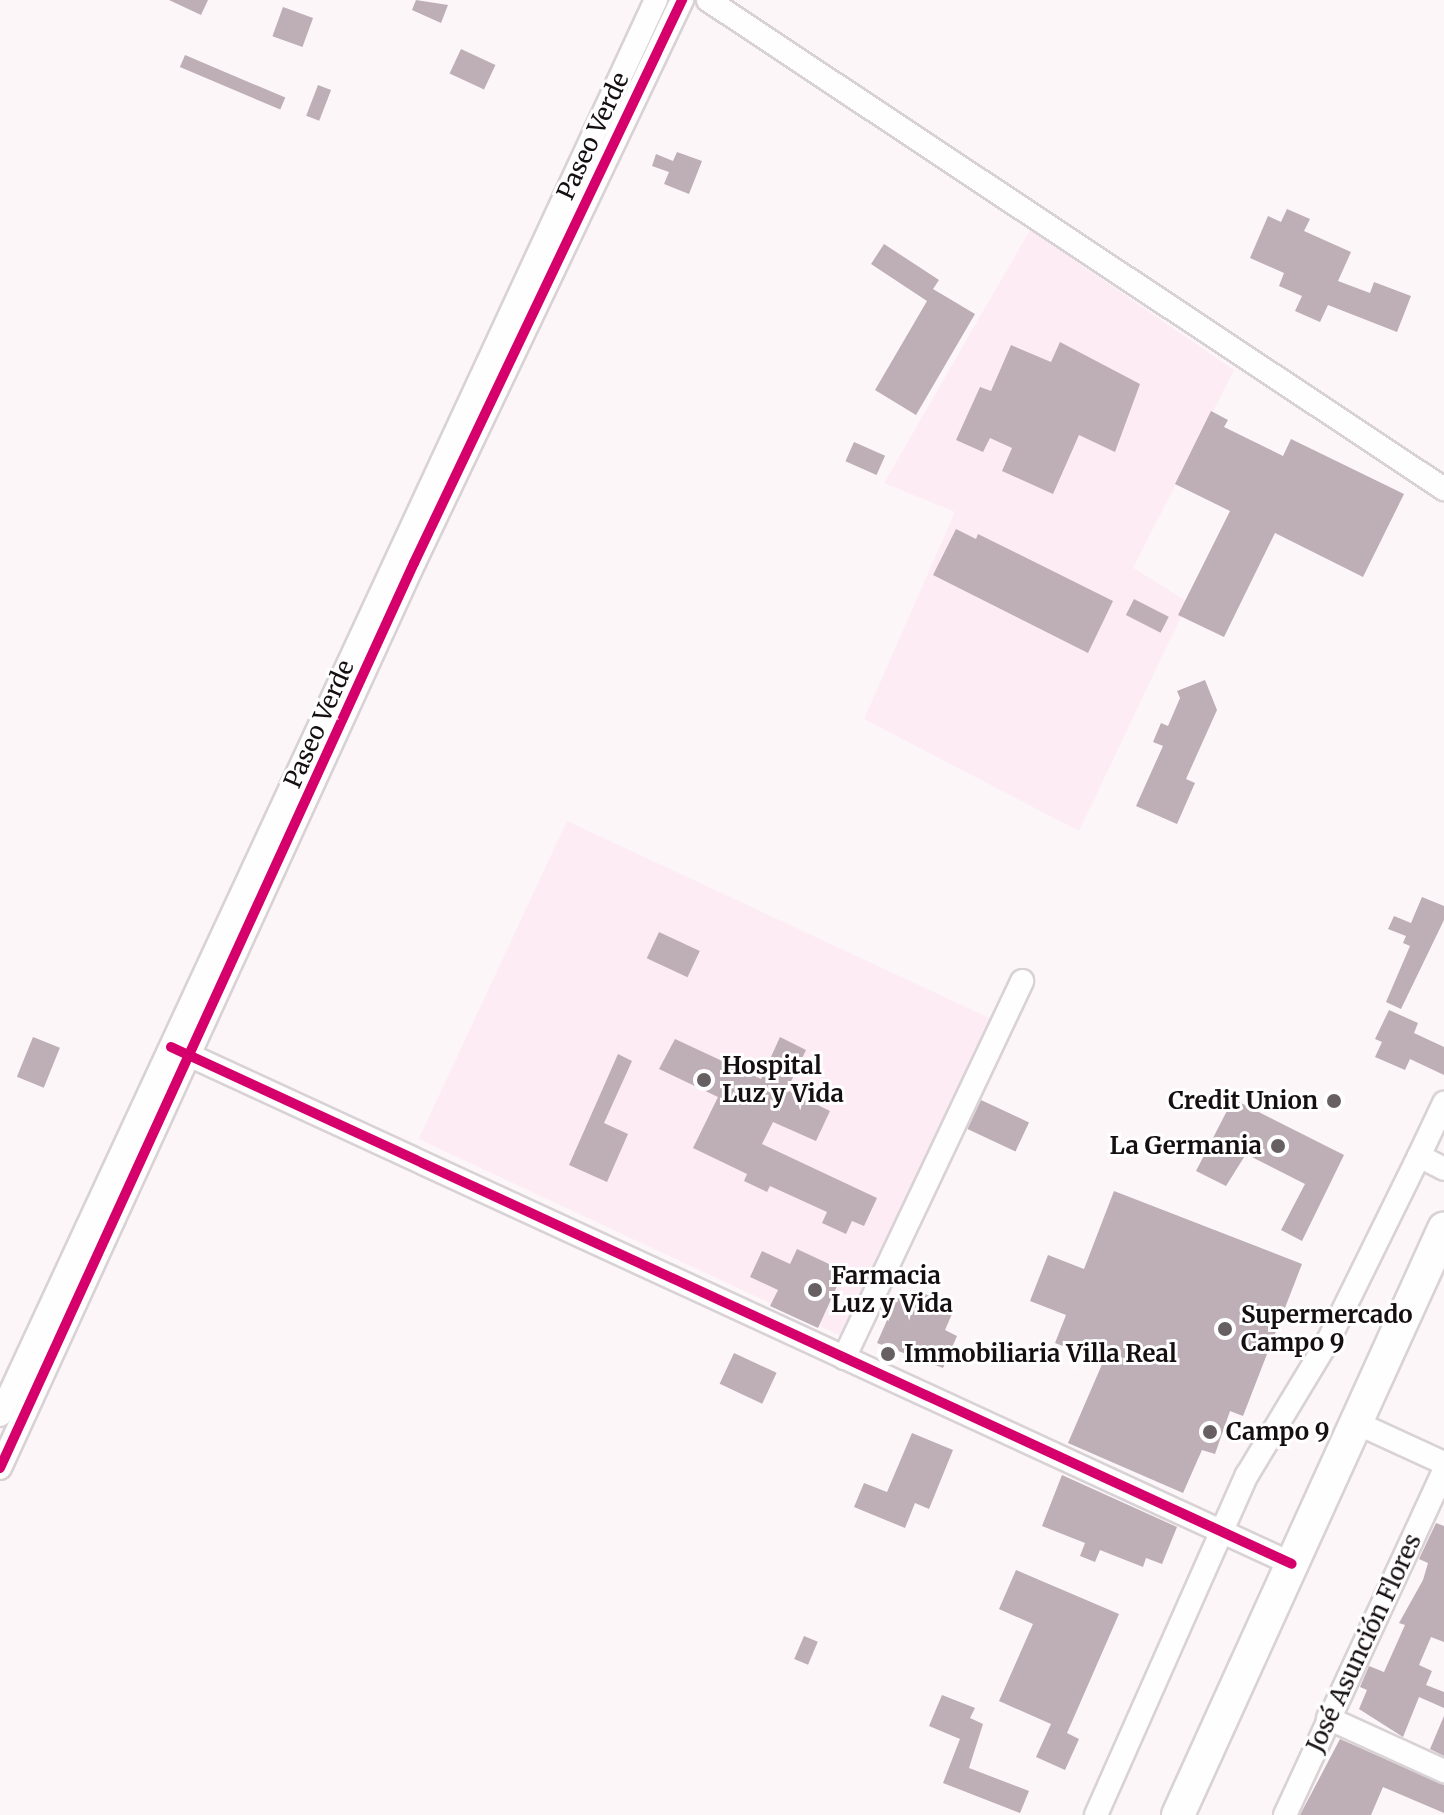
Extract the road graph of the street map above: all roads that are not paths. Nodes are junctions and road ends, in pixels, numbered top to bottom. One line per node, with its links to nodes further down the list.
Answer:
1 (656, 0): 5 (street, Paseo Verde)
2 (682, 0): 5 (street, Paseo Verde)
3 (708, 0): 4 (street)
4 (1444, 489)
5 (407, 560): 7 (street, Paseo Verde)
6 (1022, 981): 13 (street)
7 (181, 1051): 13 (street); 14 (street, Paseo Verde); 16 (street, Paseo Verde)
8 (1444, 1103): 9 (street)
9 (1419, 1156): 10 (street); 20 (street)
10 (1444, 1169)
11 (1444, 1229): 21 (highway)
12 (1444, 1270): 15 (highway)
13 (844, 1358): 20 (street)
14 (0, 1415)
15 (1370, 1429): 17 (street); 26 (highway)
16 (8, 1430): 18 (street, Paseo Verde)
17 (1444, 1463)
18 (0, 1468)
19 (1444, 1471): 22 (street, José Asunción Flores)
20 (1226, 1532): 21 (street); 24 (street)
21 (1292, 1564): 25 (highway)
22 (1328, 1718): 23 (street); 27 (street, José Asunción Flores)
23 (1444, 1771)
24 (1096, 1815)
25 (1178, 1815)
26 (1192, 1815)
27 (1285, 1815)

